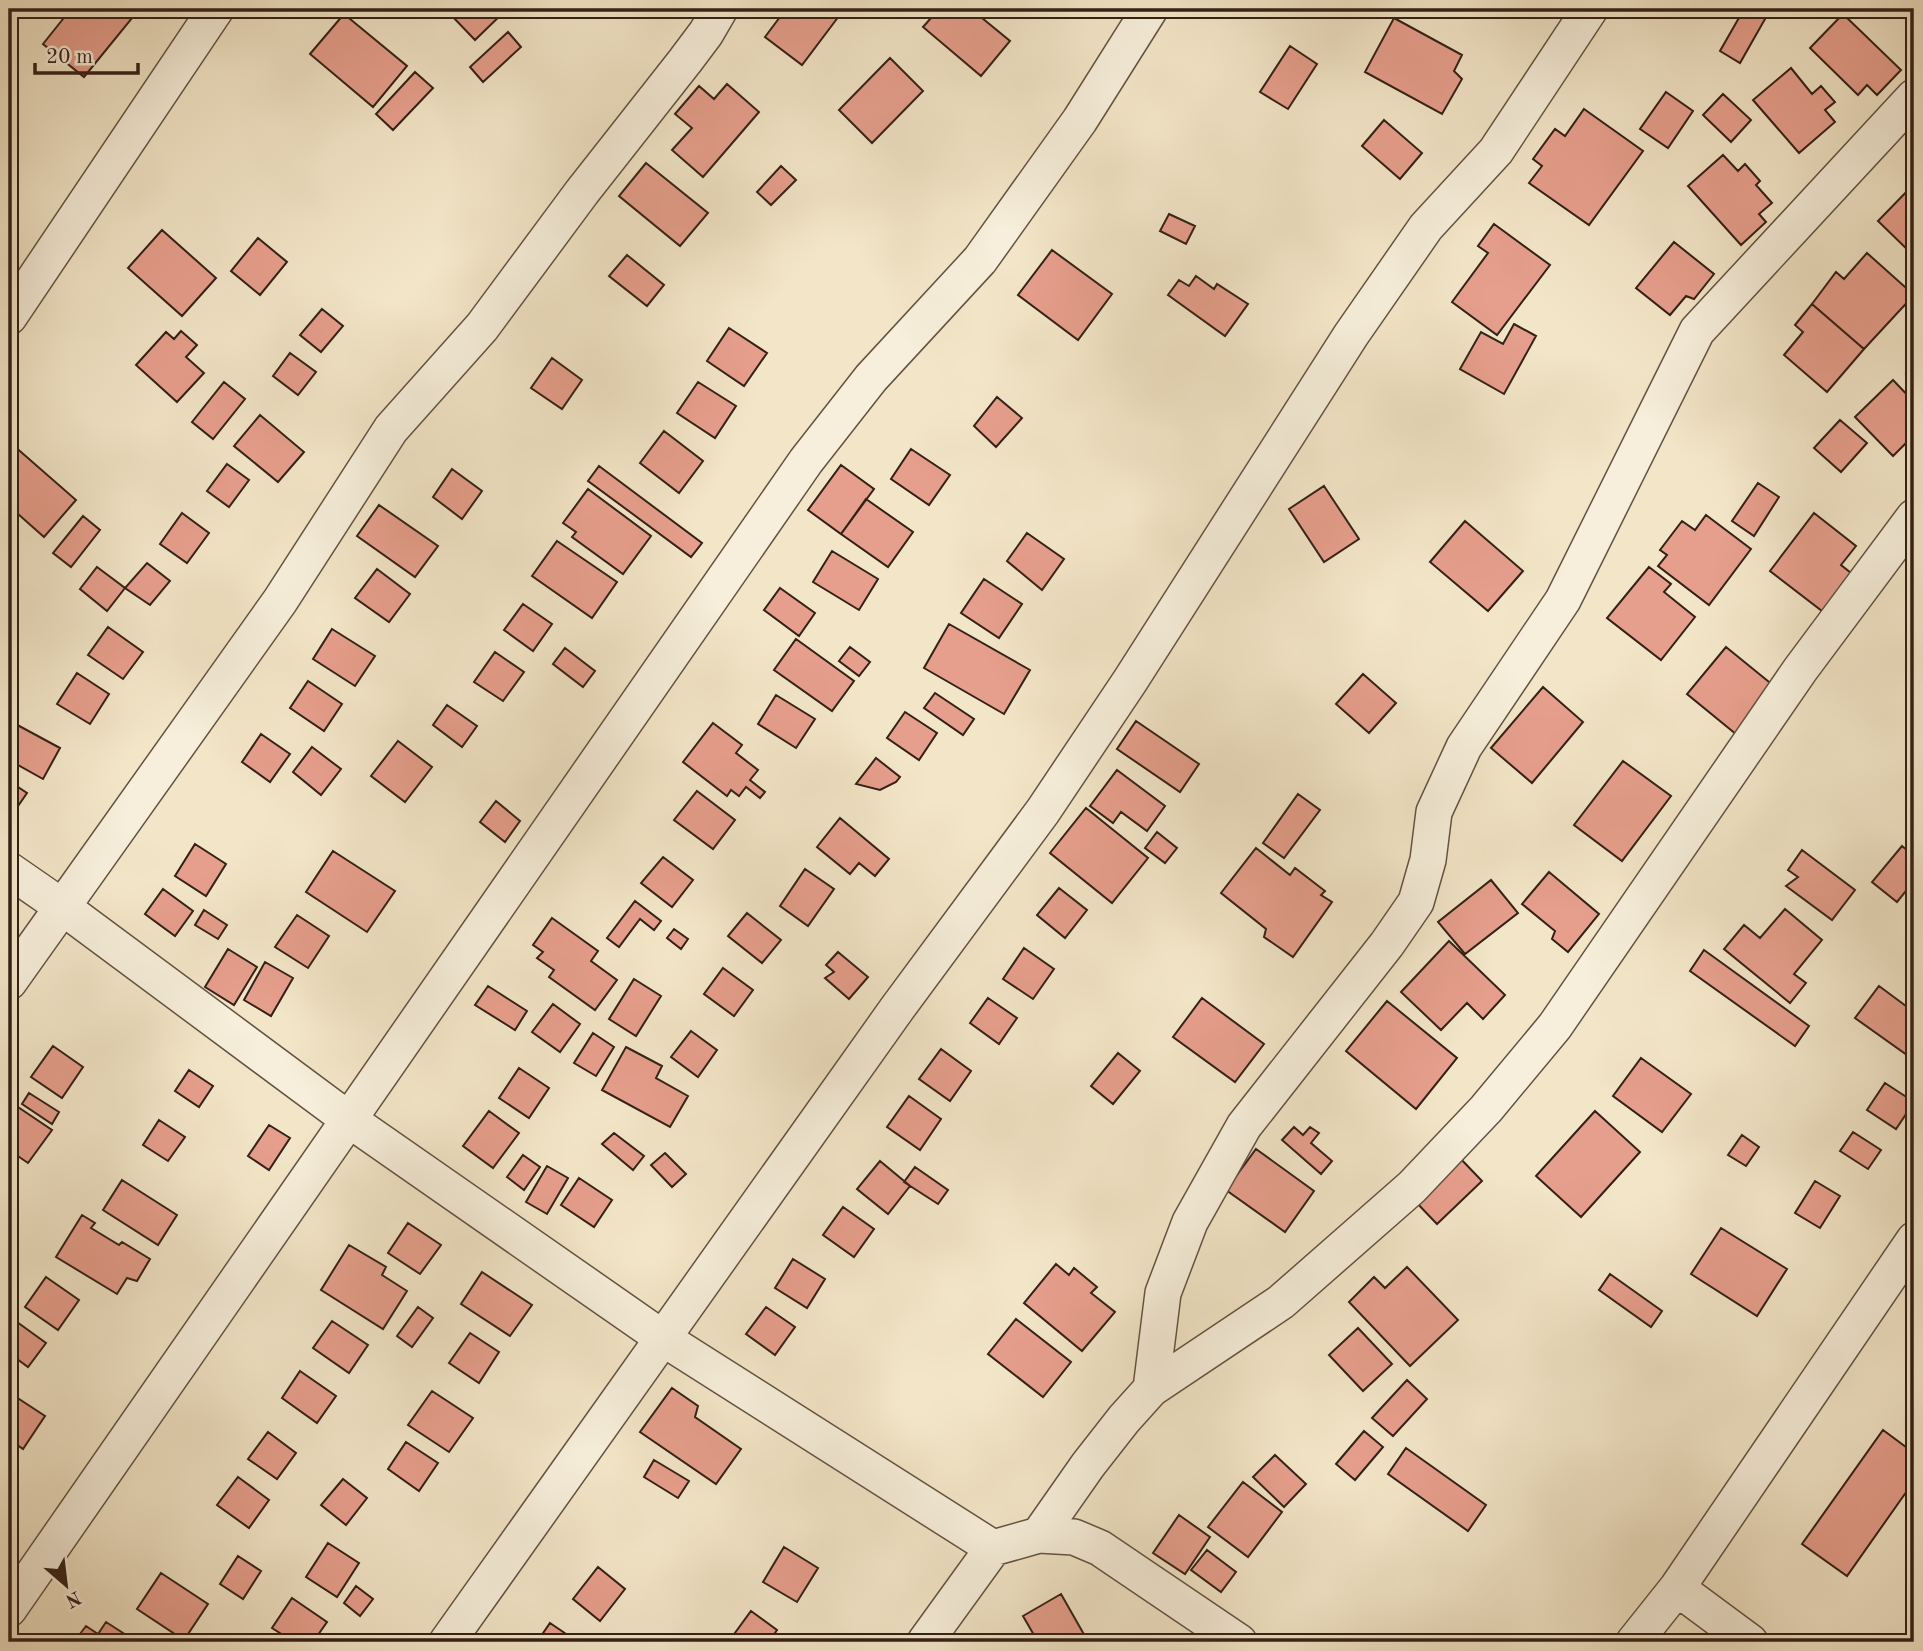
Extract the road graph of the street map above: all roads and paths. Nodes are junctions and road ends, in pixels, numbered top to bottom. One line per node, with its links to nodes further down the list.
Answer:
1 (216, 9): 6 (street)
2 (720, 9): 9 (street)
3 (1150, 9): 11 (street)
4 (1590, 9): 13 (street)
5 (1914, 97): 14 (street)
6 (9, 317)
7 (1914, 517): 14 (street)
8 (9, 870): 9 (street)
9 (61, 906): 10 (street); 11 (street)
10 (9, 982)
11 (348, 1119): 13 (street); 18 (street)
12 (1914, 1240): 17 (street)
13 (664, 1339): 16 (street); 19 (street)
14 (1151, 1389): 15 (street)
15 (1040, 1535): 16 (street); 21 (street)
16 (993, 1548): 20 (street)
17 (1677, 1588): 22 (street); 23 (street)
18 (9, 1609)
19 (447, 1642)
20 (925, 1642)
21 (1239, 1642)
22 (1634, 1642)
23 (1750, 1642)

